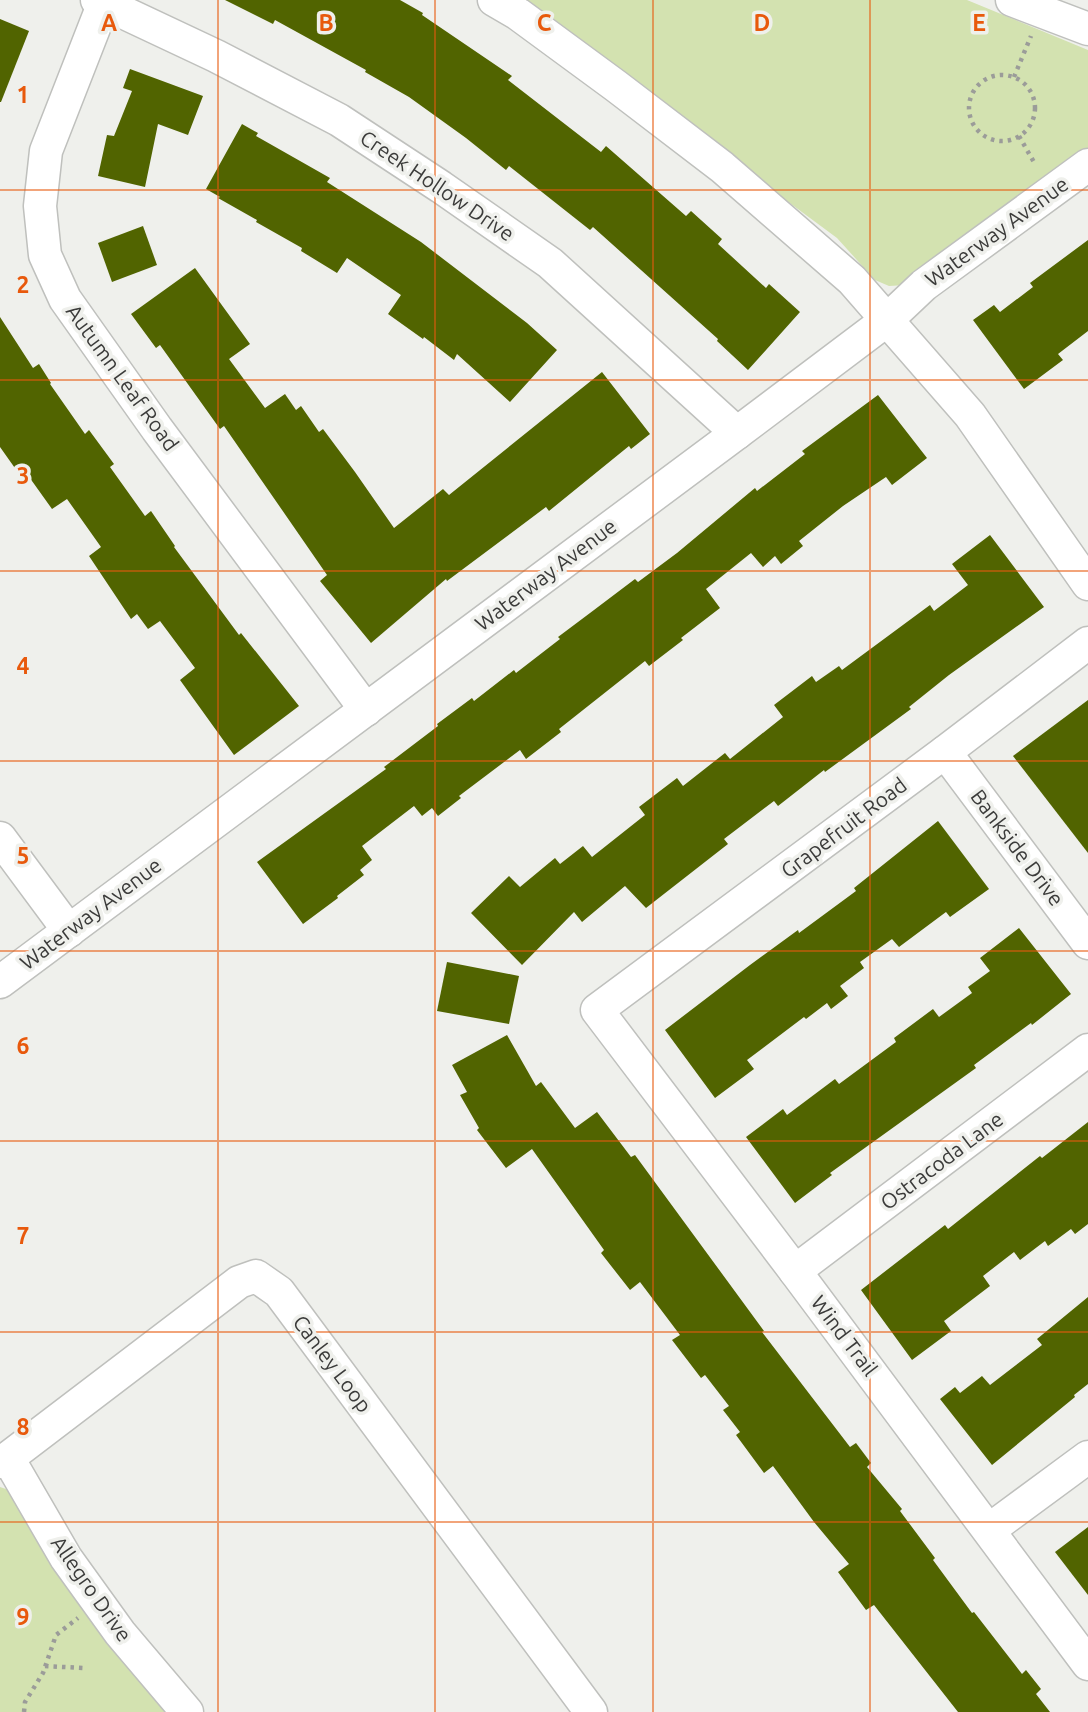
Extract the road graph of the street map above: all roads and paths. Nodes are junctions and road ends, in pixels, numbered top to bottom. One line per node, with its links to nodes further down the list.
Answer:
1 (494, 0): 10 (street)
2 (1012, 0): 4 (street)
3 (102, 1): 11 (street, Creek Hollow Drive); 14 (street, Autumn Leaf Road)
4 (1088, 29)
5 (1032, 34): 6 (path)
6 (1014, 77): 7 (path); 7 (path)
7 (1019, 136): 8 (path)
8 (1035, 164)
9 (1088, 165): 10 (street, Waterway Avenue)
10 (887, 320): 11 (street, Waterway Avenue); 12 (street)
11 (737, 433): 14 (street, Waterway Avenue)
12 (1088, 584)
13 (1088, 643): 15 (street, Grapefruit Road)
14 (366, 710): 17 (street, Waterway Avenue)
15 (945, 752): 18 (street, Bankside Drive); 20 (street, Grapefruit Road)
16 (0, 838): 17 (street)
17 (69, 931): 19 (street, Waterway Avenue)
18 (1088, 943)
19 (0, 982)
20 (597, 1010): 22 (street, Wind Trail)
21 (1088, 1050): 22 (street, Ostracoda Lane)
22 (795, 1271): 25 (street, Wind Trail)
23 (1088, 1457): 25 (street)
24 (4, 1460): 31 (street, Allegro Drive); 32 (street, Canley Loop)
25 (989, 1530): 27 (street, Wind Trail)
26 (79, 1617): 28 (path)
27 (1088, 1664)
28 (45, 1666): 29 (path); 30 (path)
29 (83, 1668)
30 (24, 1712)
31 (187, 1712)
32 (591, 1712)

